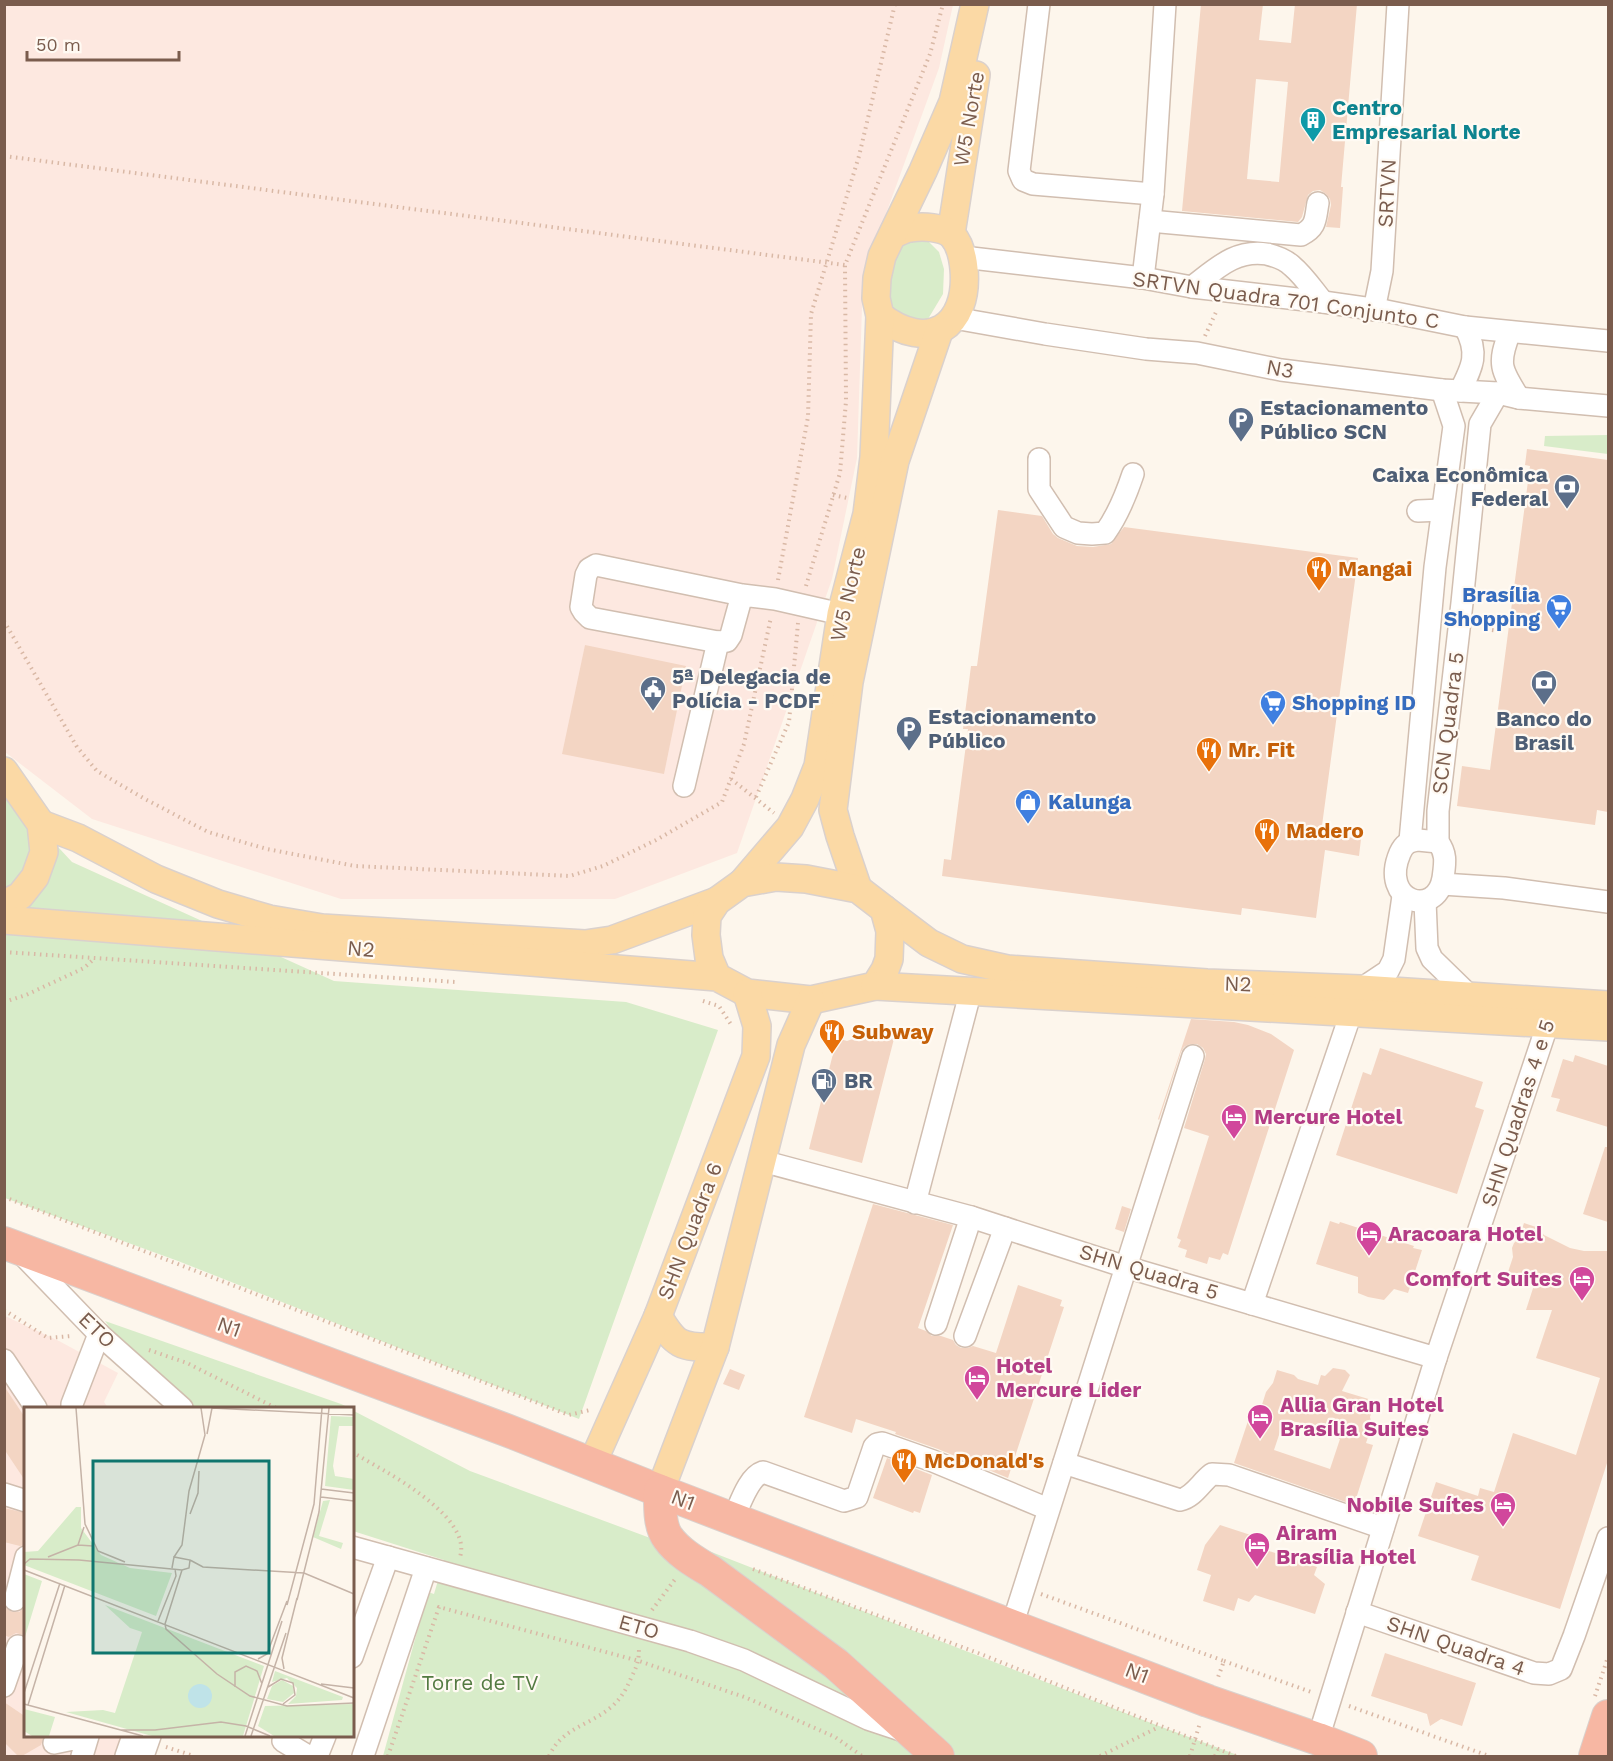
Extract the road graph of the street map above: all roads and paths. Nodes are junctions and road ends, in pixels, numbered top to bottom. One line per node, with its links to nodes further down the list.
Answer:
1 (943, 4): 14 (path)
2 (975, 4): 11 (main road)
3 (992, 4): 12 (main road, W5 Norte)
4 (1040, 4): 8 (street)
5 (1165, 4): 8 (street)
6 (1398, 4): 18 (street, SRTVN)
7 (4, 156): 14 (path)
8 (1153, 194): 10 (street)
9 (1318, 203): 10 (street)
10 (1157, 221): 15 (street)
11 (894, 234): 12 (main road); 19 (main road)
12 (951, 234): 13 (main road)
13 (963, 257): 15 (street, SRTVN Quadra 701 Conjunto C); 20 (main road)
14 (845, 266): 33 (path)
15 (1150, 279): 16 (street, SRTVN Quadra 701 Conjunto C)
16 (1192, 286): 17 (street, SRTVN Quadra 701 Conjunto C); 17 (street)
17 (1323, 302): 18 (street, SRTVN Quadra 701 Conjunto C)
18 (1374, 310): 21 (street, SRTVN Quadra 701 Conjunto C)
19 (880, 316): 20 (main road); 34 (main road, W5 Norte)
20 (946, 325): 24 (street, N3); 48 (main road, W5 Norte)
21 (1465, 327): 22 (street, SRTVN Quadra 701 Conjunto C); 24 (street)
22 (1510, 332): 23 (street, SRTVN Quadra 701 Conjunto C); 26 (street)
23 (1608, 341)
24 (1451, 391): 25 (street, N3); 30 (street)
25 (1498, 393): 26 (street, N3); 45 (street, SCN Quadra 5)
26 (1520, 398): 27 (street, N3)
27 (1608, 406)
28 (1039, 459): 29 (street)
29 (1133, 474)
30 (1442, 510): 31 (street); 44 (street)
31 (1418, 511)
32 (742, 595): 33 (street); 37 (street); 37 (street)
33 (800, 605): 34 (street); 41 (path)
34 (841, 614): 43 (main road, W5 Norte)
35 (1492, 630): 36 (path)
36 (1499, 631)
37 (718, 642): 40 (street)
38 (731, 779): 41 (path)
39 (9, 782): 42 (main road)
40 (684, 786)
41 (756, 798): 43 (path)
42 (41, 824): 50 (main road, N2); 53 (main road)
43 (790, 827): 46 (main road, W5 Norte)
44 (1410, 841): 45 (street); 49 (street)
45 (1438, 842): 47 (street)
46 (742, 883): 48 (main road); 50 (main road)
47 (1442, 884): 51 (street); 52 (street)
48 (858, 889): 54 (main road)
49 (1403, 896): 51 (street); 66 (street)
50 (717, 901): 58 (main road)
51 (1425, 901): 63 (street)
52 (1608, 902)
53 (4, 904)
54 (884, 909): 60 (main road); 66 (main road, N2)
55 (4, 920): 58 (main road, N2)
56 (4, 952): 57 (path)
57 (95, 958): 59 (path); 67 (path)
58 (717, 977): 62 (main road)
59 (460, 982)
60 (874, 986): 61 (main road, N2); 65 (main road)
61 (971, 990): 66 (main road, N2); 75 (street)
62 (747, 993): 65 (main road); 71 (main road, SHN Quadra 6)
63 (1470, 996): 66 (main road, N2); 69 (main road, N2)
64 (693, 1000): 71 (path)
65 (811, 1000): 73 (main road)
66 (1356, 1001): 69 (main road, N2); 80 (street)
67 (4, 1002)
68 (1608, 1005): 69 (main road, N2)
69 (1551, 1013): 70 (main road, N2); 86 (street, SHN Quadras 4 e 5)
70 (1608, 1027)
71 (756, 1047): 81 (main road, SHN Quadra 6)
72 (1193, 1056): 79 (street)
73 (762, 1161): 75 (street, SHN Quadra 5); 85 (main road)
74 (4, 1197): 89 (path)
75 (915, 1203): 76 (street, SHN Quadra 5)
76 (971, 1217): 77 (street, SHN Quadra 5); 82 (street)
77 (1005, 1228): 79 (street, SHN Quadra 5); 84 (street)
78 (10, 1246): 83 (street, ETO); 94 (highway, N1)
79 (1126, 1267): 80 (street, SHN Quadra 5); 93 (street)
80 (1252, 1304): 86 (street, SHN Quadra 5)
81 (658, 1316): 85 (main road); 89 (main road, SHN Quadra 6)
82 (936, 1324)
83 (99, 1334): 91 (street); 92 (street, ETO)
84 (965, 1336)
85 (715, 1347): 95 (main road)
86 (1436, 1358): 100 (street, SHN Quadras 4 e 5)
87 (4, 1360): 88 (street)
88 (12, 1392): 90 (street)
89 (622, 1396): 94 (main road, SHN Quadra 6)
90 (34, 1407)
91 (72, 1407)
92 (181, 1407)
93 (1064, 1462): 98 (street); 100 (street)
94 (592, 1464): 95 (highway, N1)
95 (660, 1491): 99 (highway, N1); 104 (highway)
96 (4, 1494): 97 (street)
97 (24, 1500)
98 (1048, 1509): 99 (street); 110 (street)
99 (733, 1519): 110 (highway, N1)
100 (1383, 1528): 109 (street, SHN Quadras 4 e 5)
101 (1608, 1538): 109 (street, SHN Quadra 4)
102 (354, 1547): 103 (street, ETO)
103 (388, 1557): 106 (street, ETO); 113 (street)
104 (689, 1558): 111 (path); 120 (highway)
105 (24, 1565): 108 (street)
106 (426, 1568): 111 (street, ETO); 134 (street)
107 (749, 1568): 119 (path)
108 (15, 1600)
109 (1357, 1612): 117 (street, SHN Quadras 4 e 5)
110 (1012, 1626): 125 (highway, N1)
111 (642, 1628): 114 (path); 120 (street, ETO)
112 (18, 1646): 116 (street)
113 (354, 1651)
114 (639, 1661): 135 (path); 136 (path); 137 (path)
115 (1224, 1661): 117 (path)
116 (11, 1679)
117 (1329, 1699): 125 (street, SHN Quadras 4 e 5); 143 (path)
118 (1608, 1716): 144 (highway)
119 (1160, 1726): 128 (path); 139 (path)
120 (916, 1735): 138 (highway)
121 (83, 1737): 127 (street)
122 (88, 1737): 129 (street)
123 (285, 1737): 132 (street)
124 (325, 1737): 133 (street)
125 (1317, 1739): 142 (highway, N1)
126 (143, 1742): 130 (street); 131 (path)
127 (54, 1743)
128 (1218, 1750): 140 (path); 141 (path)
129 (81, 1756)
130 (126, 1756)
131 (194, 1756)
132 (308, 1756)
133 (317, 1756)
134 (363, 1756)
135 (388, 1756)
136 (549, 1756)
137 (862, 1756)
138 (938, 1756)
139 (1100, 1756)
140 (1215, 1756)
141 (1236, 1756)
142 (1361, 1756)
143 (1490, 1756)
144 (1595, 1756)

